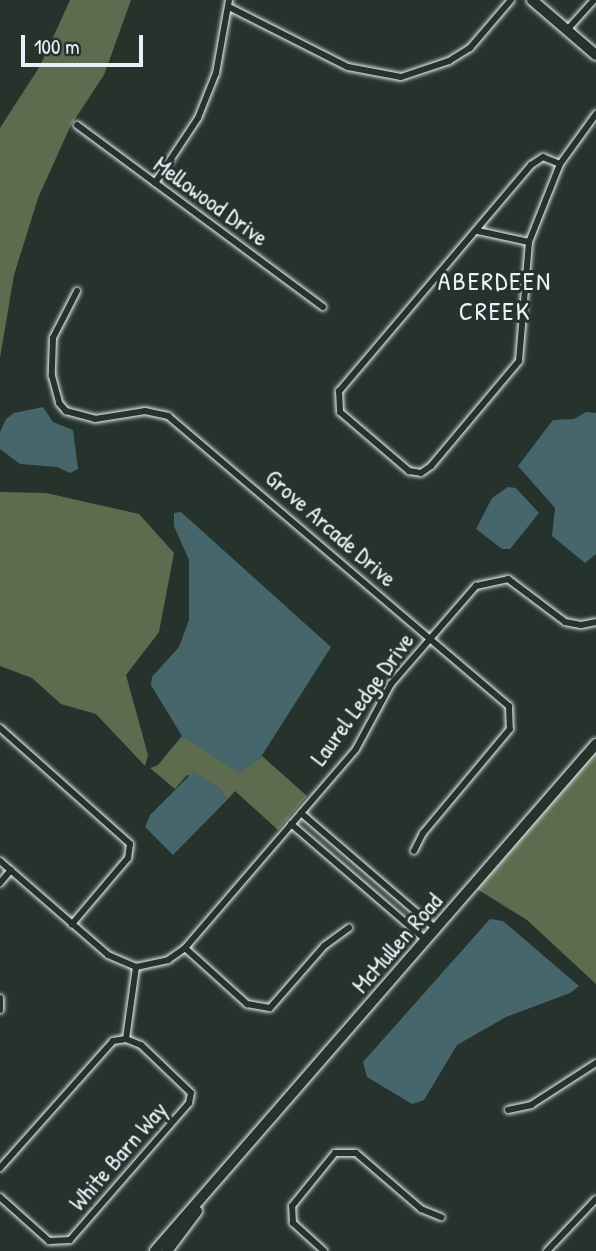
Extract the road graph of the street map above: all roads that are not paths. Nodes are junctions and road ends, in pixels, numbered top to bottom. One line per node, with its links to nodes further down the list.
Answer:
1 (511, 0): 4 (street)
2 (532, 0): 5 (street)
3 (594, 0): 5 (street)
4 (229, 4): 10 (street)
5 (567, 30): 6 (street)
6 (596, 55)
7 (596, 114): 9 (street)
8 (77, 125): 10 (street, Mellowood Drive)
9 (560, 164): 11 (street); 12 (street)
10 (155, 183): 14 (street, Mellowood Drive)
11 (478, 231): 12 (street); 12 (street)
12 (529, 242)
13 (77, 291): 16 (street, Grove Arcade Drive)
14 (323, 307)
15 (596, 622): 16 (street, Laurel Ledge Drive)
16 (429, 638): 19 (street, Laurel Ledge Drive); 21 (street, Grove Arcade Drive)
17 (0, 728): 25 (street)
18 (596, 744): 27 (street, McMullen Road)
19 (301, 813): 20 (street, Laurel Ledge Drive); 27 (street)
20 (291, 824): 28 (street); 29 (street, Laurel Ledge Drive)
21 (414, 851)
22 (0, 861): 23 (street)
23 (11, 870): 24 (street); 25 (street)
24 (0, 883)
25 (72, 924): 30 (street)
26 (349, 928): 29 (street)
27 (436, 929): 28 (street, McMullen Road)
28 (427, 941): 40 (street, McMullen Road)
29 (185, 948): 30 (street, Laurel Ledge Drive)
30 (136, 967): 33 (street)
31 (0, 998): 32 (street)
32 (0, 1010)
33 (126, 1039): 36 (street); 37 (street, White Barn Way)
34 (596, 1063): 35 (street)
35 (508, 1110)
36 (0, 1168)
37 (0, 1197)
38 (596, 1199): 44 (street)
39 (441, 1217): 43 (street)
40 (172, 1237): 41 (street, McMullen Road); 42 (street, McMullen Road)
41 (155, 1251)
42 (167, 1251)
43 (324, 1251)
44 (547, 1251)

